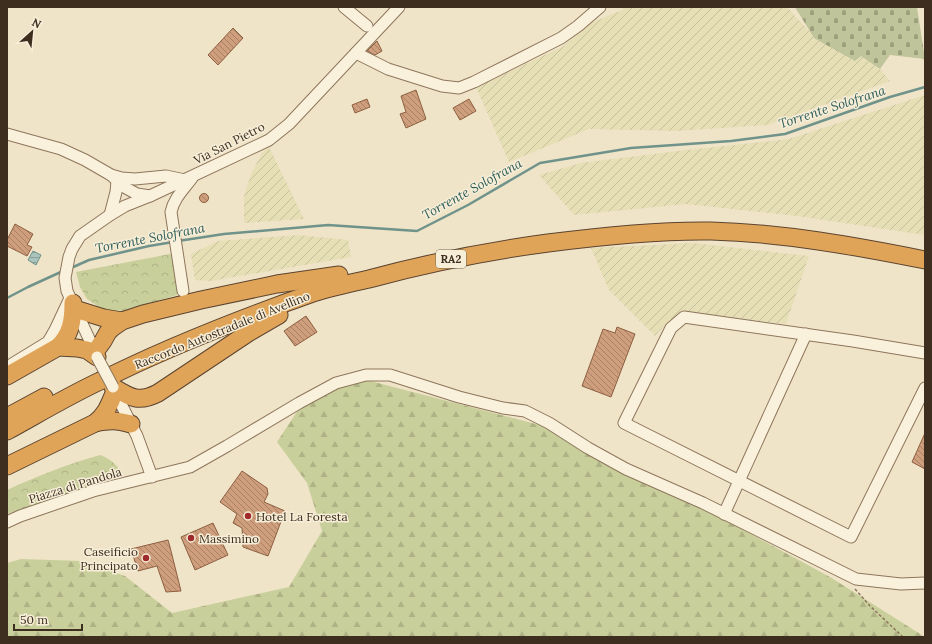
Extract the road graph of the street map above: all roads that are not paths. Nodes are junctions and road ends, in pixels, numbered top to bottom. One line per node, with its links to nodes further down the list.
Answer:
1 (344, 7): 4 (street)
2 (400, 7): 5 (street, Via San Pietro)
3 (600, 7): 5 (street)
4 (367, 26)
5 (356, 53): 7 (street, Via San Pietro)
6 (7, 134): 8 (street)
7 (190, 177): 9 (street); 10 (street, Via San Pietro); 16 (street)
8 (114, 178): 9 (street); 10 (street); 11 (street)
9 (135, 179): 10 (street)
10 (150, 196): 11 (street, Via San Pietro)
11 (110, 215): 17 (street, Via San Pietro)
12 (925, 249): 14 (highway, Raccordo Autostradale di Avellino / RA2)
13 (925, 260): 15 (highway, Raccordo Autostradale di Avellino / RA2)
14 (339, 275): 18 (highway); 28 (highway, Raccordo Autostradale di Avellino / RA2)
15 (361, 281): 27 (highway); 31 (highway, Raccordo Autostradale di Avellino / RA2)
16 (183, 291)
17 (73, 303): 18 (highway); 20 (highway); 22 (street); 23 (street)
18 (122, 321): 22 (highway)
19 (806, 334): 21 (street); 34 (street); 34 (street)
20 (58, 347): 22 (highway); 24 (highway)
21 (925, 353)
22 (96, 354): 26 (street, bridge)
23 (7, 367)
24 (7, 376)
25 (925, 388): 34 (street)
26 (114, 389): 27 (highway); 29 (highway); 30 (street)
27 (150, 397): 30 (highway)
28 (7, 417)
29 (95, 423): 30 (highway); 32 (highway)
30 (132, 426): 33 (street)
31 (7, 431)
32 (7, 466)
33 (152, 477): 35 (street, Piazza di Pandola); 36 (street, Piazza di Pandola)
34 (739, 481): 35 (street)
35 (724, 514): 37 (street, Piazza di Pandola)
36 (7, 522)
37 (925, 583)

